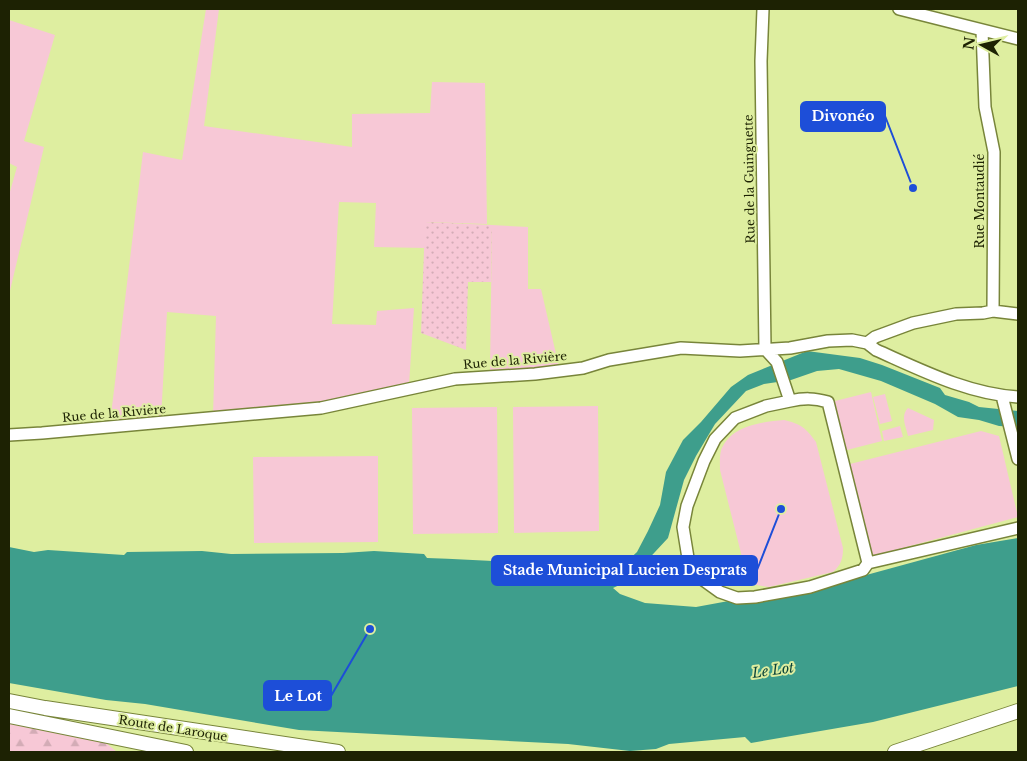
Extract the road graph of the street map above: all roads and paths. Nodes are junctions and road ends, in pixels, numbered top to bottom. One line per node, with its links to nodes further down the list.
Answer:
1 (763, 9): 8 (street, Rue de la Guinguette)
2 (900, 9): 3 (street)
3 (982, 31): 4 (street); 5 (street, Rue Montaudié)
4 (1018, 39)
5 (993, 311): 6 (street); 7 (street)
6 (1018, 314)
7 (867, 343): 8 (street, Rue de la Rivière); 10 (street)
8 (765, 349): 11 (street); 12 (street, Rue de la Rivière)
9 (1018, 398): 10 (street)
10 (1003, 399): 13 (street)
11 (790, 401): 15 (street); 15 (street)
12 (9, 435)
13 (1018, 459)
14 (1018, 528): 15 (street)
15 (868, 563)
16 (9, 701): 20 (main road, Route de Laroque)
17 (1018, 711): 21 (main road)
18 (9, 716): 19 (main road)
19 (186, 752)
20 (338, 752)
21 (895, 752)

